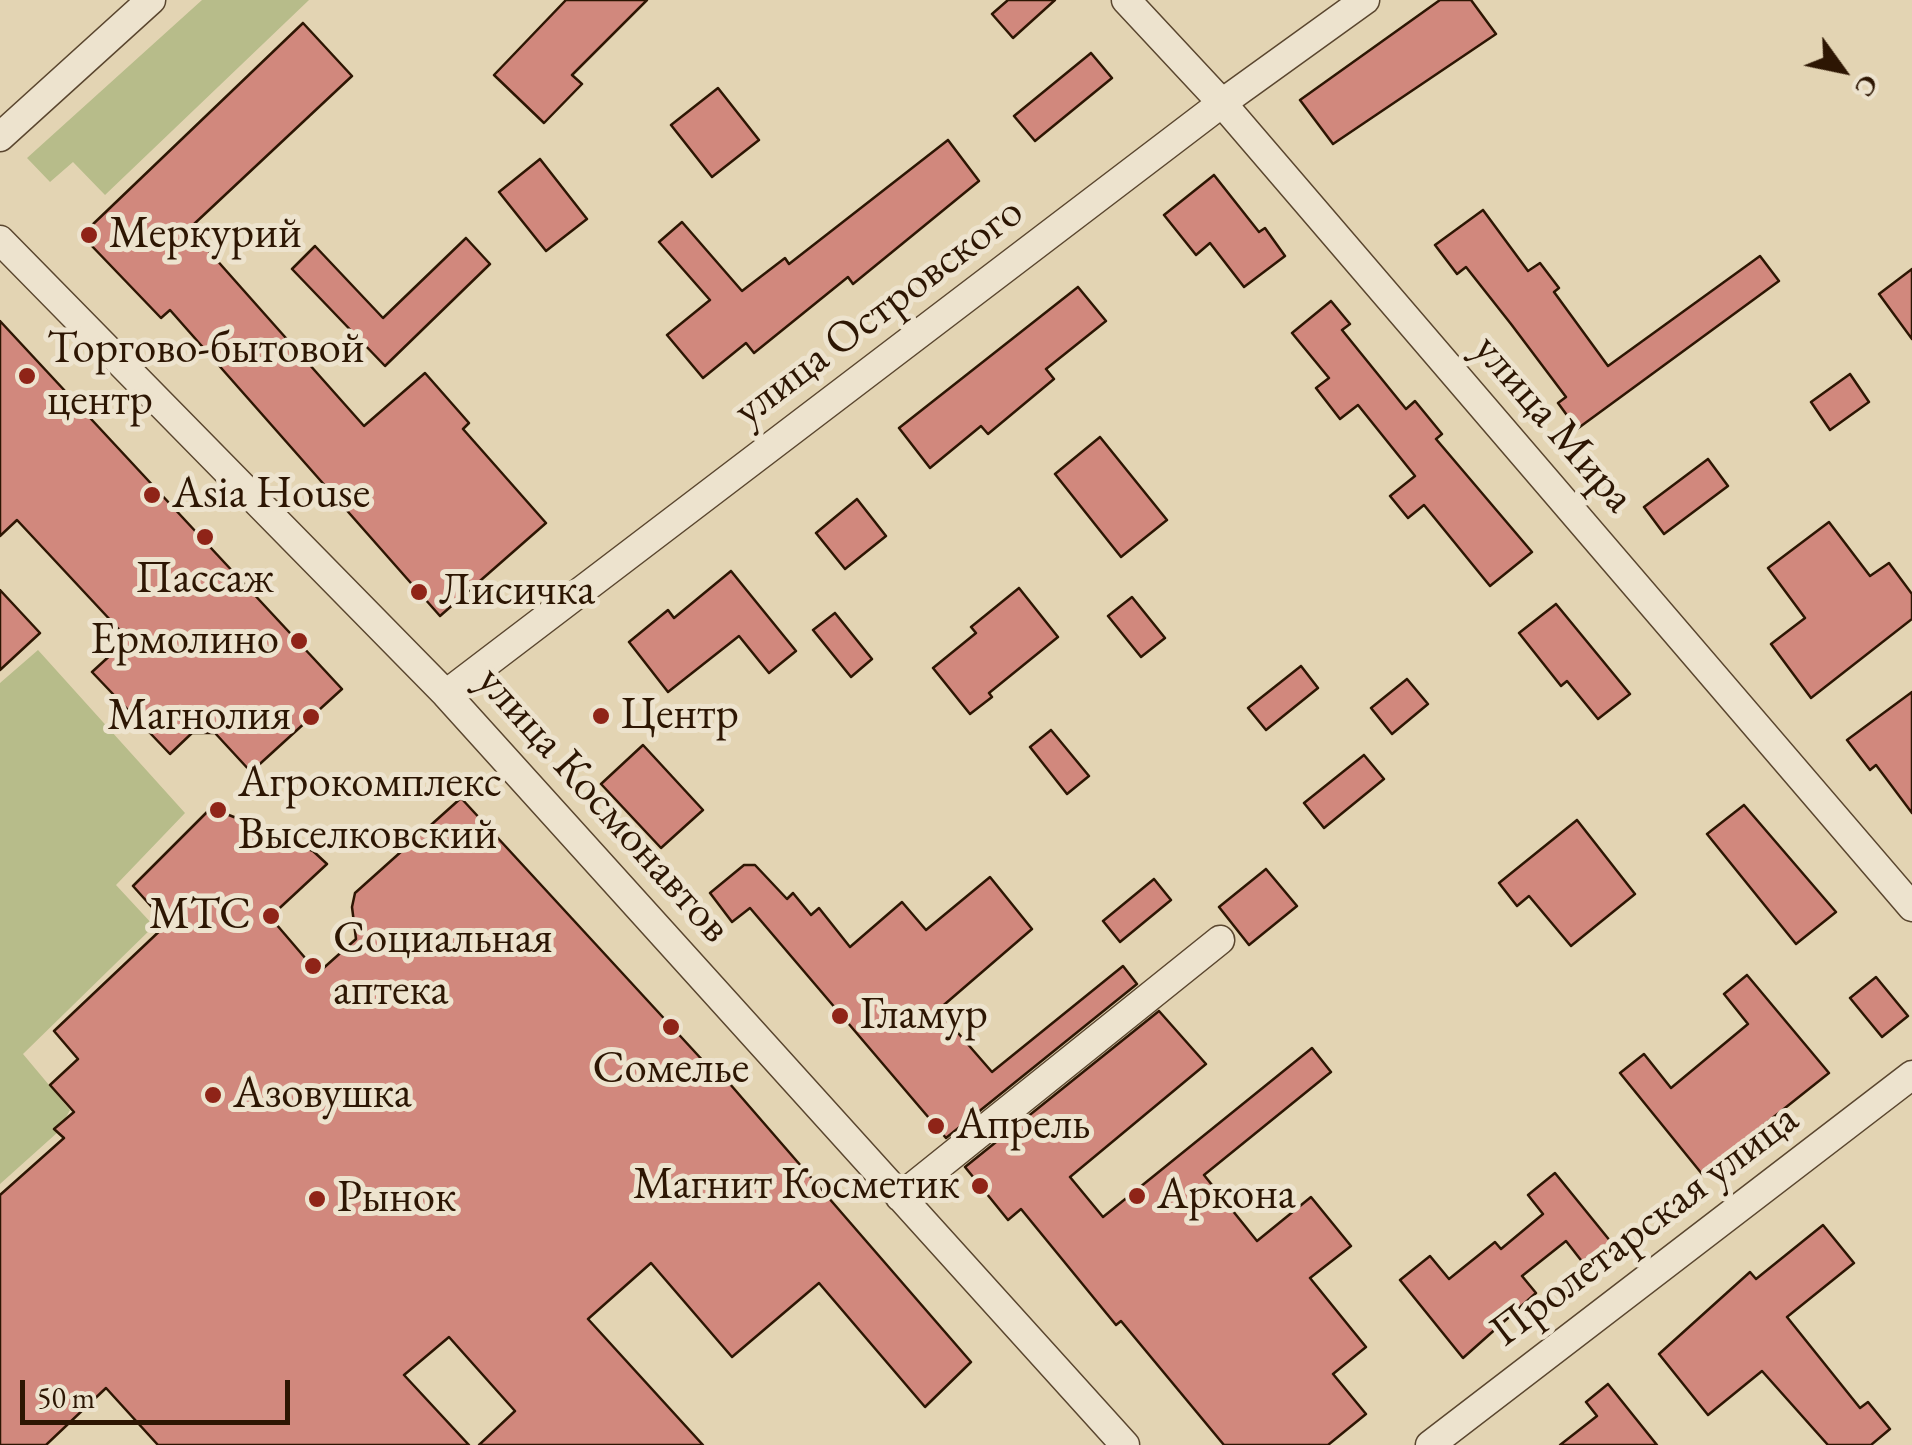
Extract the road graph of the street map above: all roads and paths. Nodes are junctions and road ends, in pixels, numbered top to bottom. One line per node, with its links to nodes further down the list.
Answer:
1 (151, 0): 5 (street)
2 (1126, 0): 4 (street, улица Мира)
3 (1365, 0): 4 (street, улица Островского)
4 (1222, 103): 7 (street, улица Островского); 8 (street, улица Мира)
5 (0, 138)
6 (0, 240): 7 (street, улица Космонавтов)
7 (446, 694): 11 (street, улица Космонавтов)
8 (1912, 907)
9 (1220, 940): 11 (street)
10 (1912, 1075): 13 (street, Пролетарская улица)
11 (900, 1197): 12 (street, улица Космонавтов)
12 (1124, 1445)
13 (1430, 1445)

